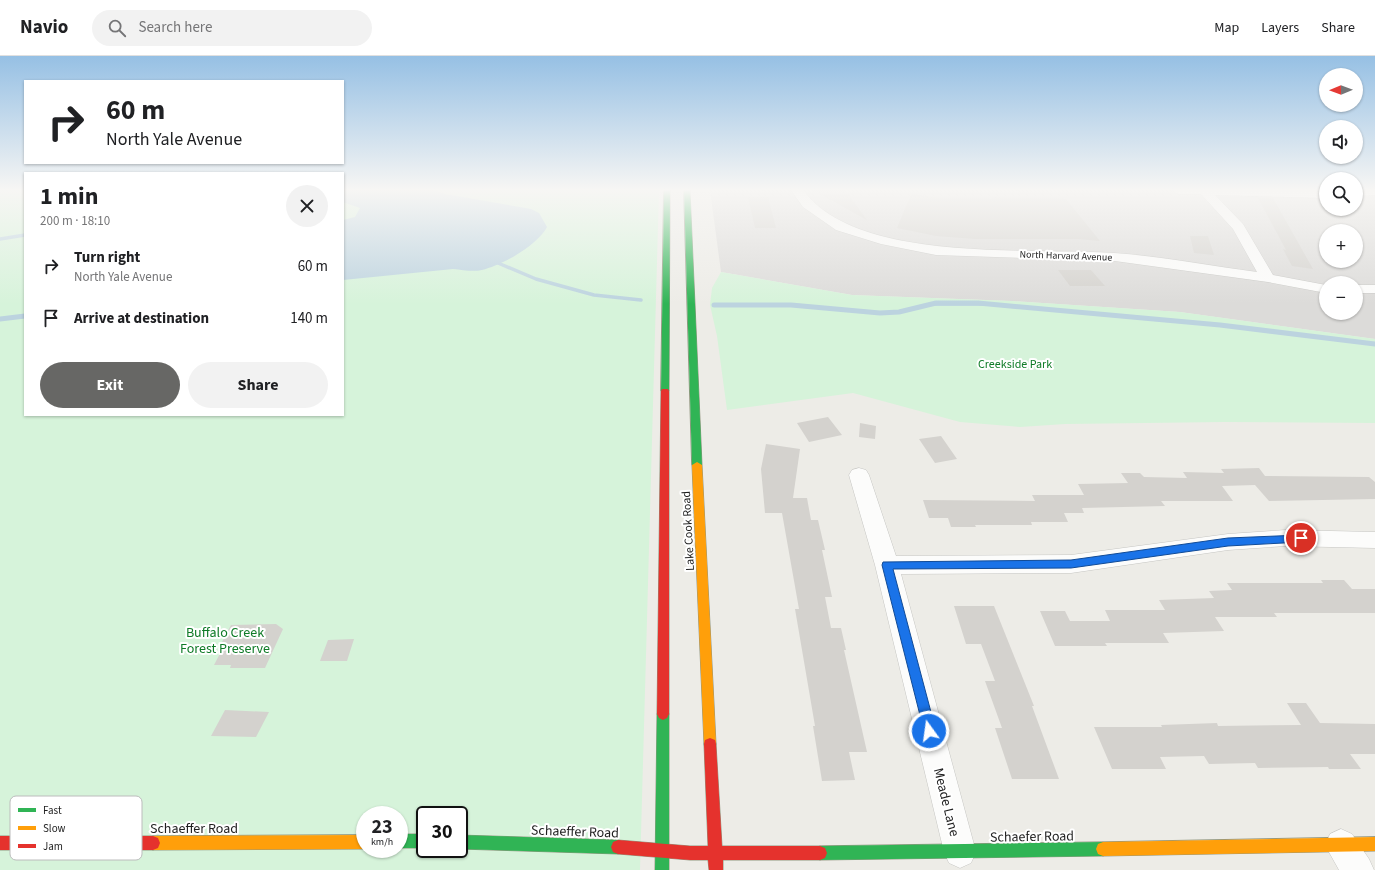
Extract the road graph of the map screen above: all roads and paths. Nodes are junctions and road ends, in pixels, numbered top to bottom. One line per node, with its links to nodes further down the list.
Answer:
1 (667, 228): 19 (main road, Lake Cook Road)
2 (688, 228): 21 (main road, Lake Cook Road)
3 (840, 228): 5 (street, North Harvard Avenue)
4 (1239, 228): 5 (street)
5 (1268, 278): 6 (street, North Harvard Avenue)
6 (1319, 288)
7 (1363, 289): 8 (street)
8 (1375, 289)
9 (859, 475): 11 (street, Meade Lane)
10 (1375, 540): 11 (street)
11 (887, 565): 22 (street, Meade Lane)
12 (356, 842): 16 (main road, Schaeffer Road)
13 (468, 842): 19 (main road, Schaeffer Road)
14 (0, 843): 15 (main road, Schaeffer Road)
15 (10, 843)
16 (142, 843)
17 (1375, 844): 18 (main road, Schaefer Road)
18 (1340, 845): 22 (main road, Schaefer Road); 25 (street)
19 (662, 850): 20 (main road, Schaeffer Road); 23 (main road, Lake Cook Road)
20 (690, 852): 21 (main road, Schaefer Road)
21 (715, 852): 22 (main road, Schaefer Road); 24 (main road, Lake Cook Road)
22 (960, 852)
23 (662, 870)
24 (716, 870)
25 (1358, 870)

